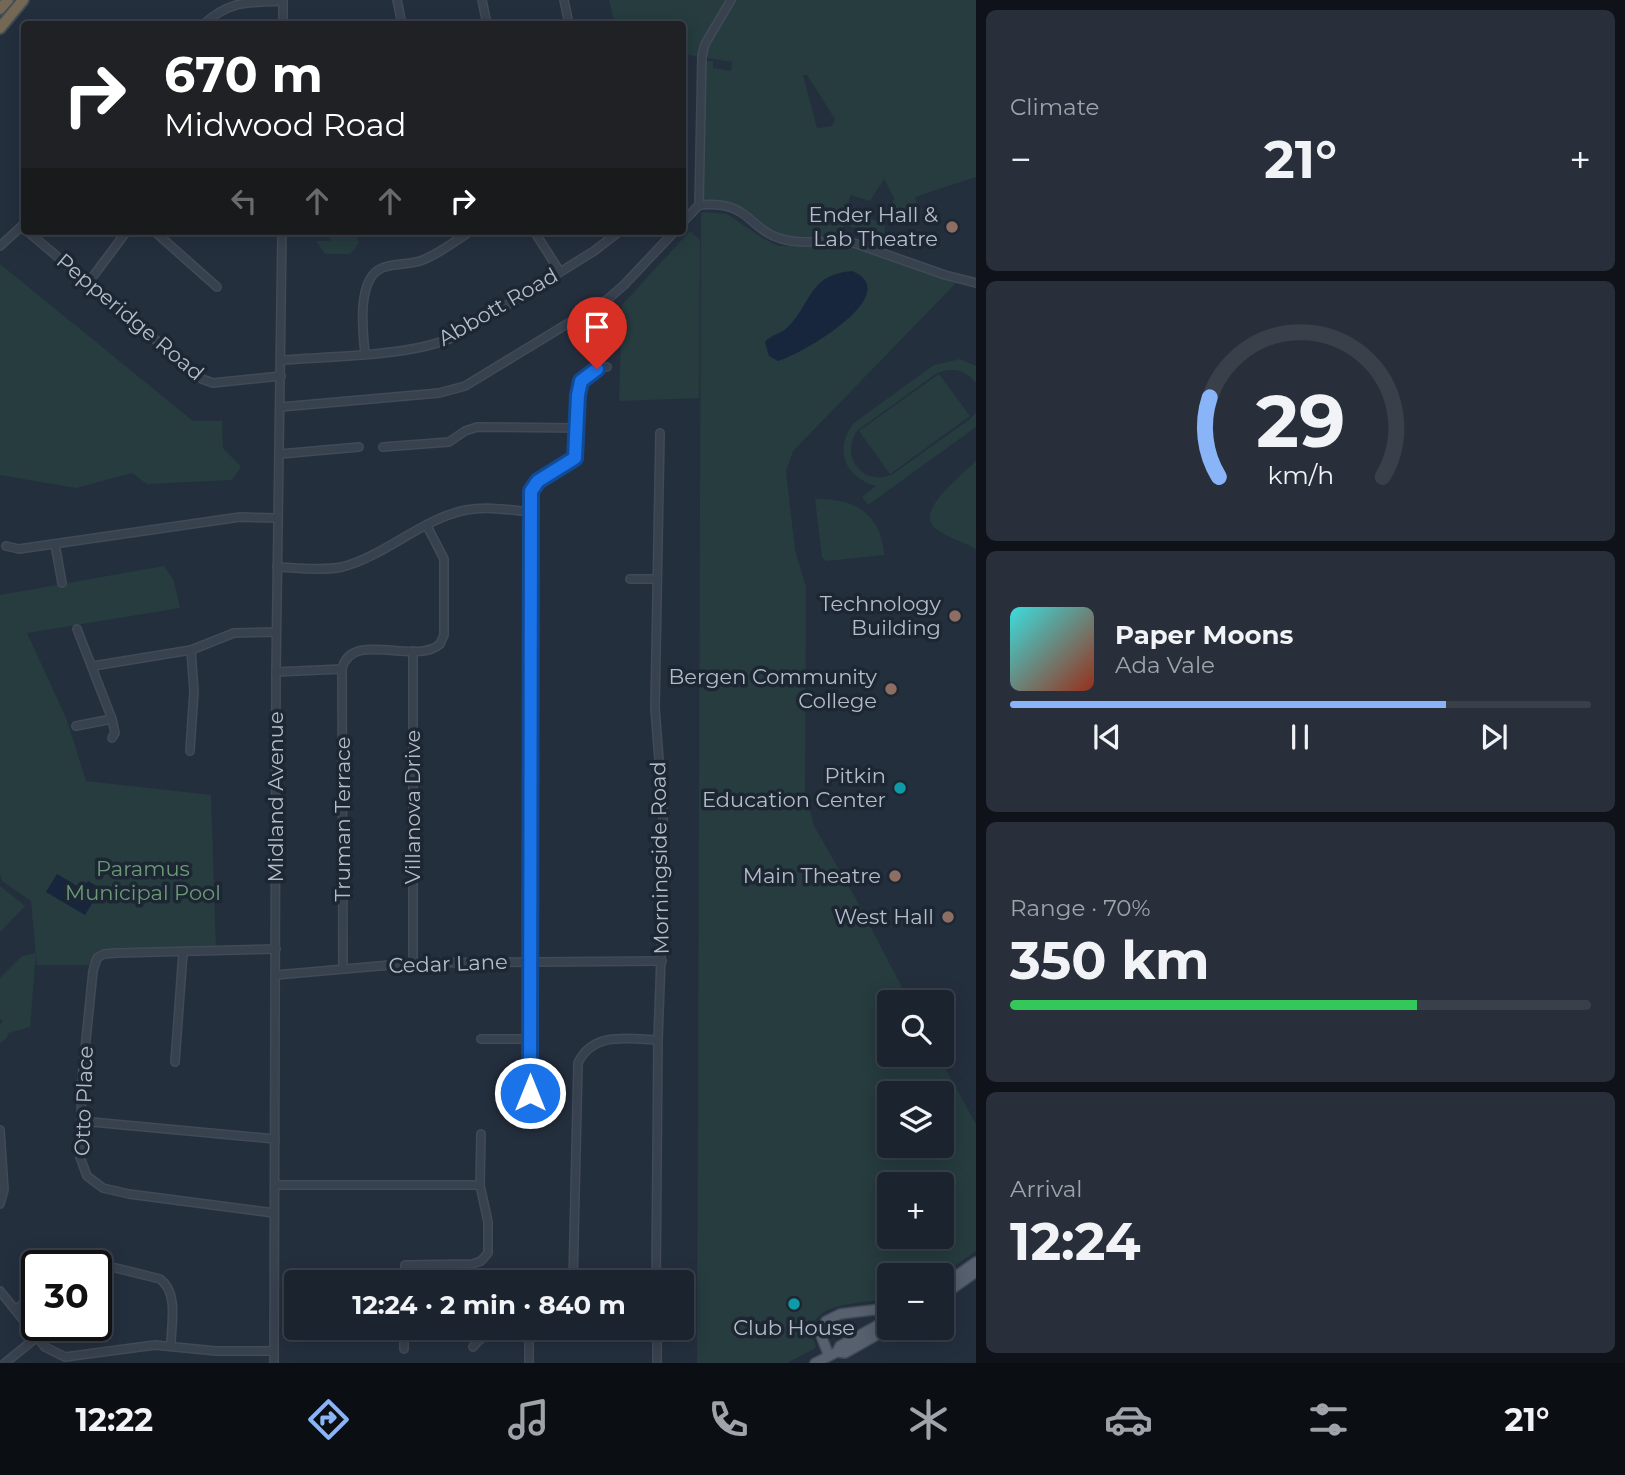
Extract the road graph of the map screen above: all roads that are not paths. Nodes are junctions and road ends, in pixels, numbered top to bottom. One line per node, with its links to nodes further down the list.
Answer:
1 (8, 0): 8 (highway)
2 (23, 0): 14 (highway)
3 (397, 0): 11 (street)
4 (482, 0): 12 (street)
5 (564, 0): 13 (street)
6 (731, 0): 15 (street)
7 (283, 1): 9 (street); 10 (street)
8 (0, 9)
9 (207, 21)
10 (283, 21)
11 (401, 21)
12 (486, 21)
13 (568, 21)
14 (0, 28)
15 (699, 205): 16 (street); 29 (street)
16 (686, 219)
17 (21, 230): 26 (street)
18 (32, 235): 28 (street, Pepperidge Road)
19 (124, 235): 28 (street)
20 (158, 235): 30 (street)
21 (282, 235): 32 (street, Midland Avenue)
22 (465, 235): 31 (street)
23 (537, 235): 27 (street)
24 (615, 235): 27 (street, Abbott Road)
25 (671, 235): 35 (street)
26 (0, 246)
27 (560, 272): 31 (street, Abbott Road)
28 (88, 283): 34 (street, Pepperidge Road)
29 (976, 283)
30 (217, 287)
31 (365, 354): 32 (street, Abbott Road)
32 (282, 360): 34 (street, Midland Avenue)
33 (607, 367): 36 (street)
34 (281, 376): 35 (street, Midland Avenue)
35 (281, 407): 40 (street, Midland Avenue)
36 (576, 428): 39 (street); 41 (street)
37 (660, 433): 48 (street, Morningside Road)
38 (359, 447): 40 (street)
39 (383, 447)
40 (279, 454): 42 (street, Midland Avenue)
41 (531, 512): 43 (street); 64 (street)
42 (277, 518): 44 (street); 46 (street, Midland Avenue)
43 (428, 526): 46 (street); 53 (street)
44 (55, 544): 45 (street); 49 (street)
45 (6, 546)
46 (277, 567): 51 (street, Midland Avenue)
47 (630, 579): 48 (street)
48 (657, 579): 63 (street, Morningside Road)
49 (61, 583)
50 (77, 629): 54 (street)
51 (276, 632): 52 (street); 56 (street, Midland Avenue)
52 (191, 650): 54 (street); 60 (street)
53 (414, 651): 55 (street); 65 (street, Villanova Drive)
54 (93, 666): 57 (street)
55 (342, 669): 56 (street); 66 (street, Truman Terrace)
56 (276, 672): 61 (street, Midland Avenue)
57 (112, 719): 58 (street); 59 (street)
58 (76, 726)
59 (112, 738)
60 (190, 751)
61 (276, 949): 62 (street); 67 (street, Midland Avenue)
62 (183, 953): 71 (street); 73 (street, Otto Place)
63 (662, 961): 64 (street, Cedar Lane); 70 (street, Morningside Road)
64 (530, 962): 65 (street, Cedar Lane); 69 (street)
65 (413, 963): 66 (street, Cedar Lane)
66 (343, 969): 67 (street, Cedar Lane)
67 (276, 975): 76 (street, Midland Avenue)
68 (481, 1039): 69 (street)
69 (530, 1039): 72 (street)
70 (658, 1040): 84 (street); 85 (street, Morningside Road)
71 (175, 1062)
72 (530, 1093)
73 (80, 1121): 76 (street); 80 (street, Otto Place)
74 (0, 1130): 79 (street)
75 (481, 1134): 78 (street)
76 (275, 1139): 77 (street, Midland Avenue)
77 (275, 1185): 78 (street); 80 (street, Midland Avenue)
78 (480, 1185): 83 (street)
79 (0, 1204)
80 (274, 1213): 105 (street, Midland Avenue)
81 (976, 1262): 87 (main road)
82 (112, 1267): 102 (street)
83 (405, 1270)
84 (573, 1270)
85 (656, 1270)
86 (976, 1272): 88 (main road)
87 (954, 1278)
88 (954, 1288)
89 (0, 1291): 92 (street)
90 (21, 1305): 92 (street)
91 (877, 1309): 106 (main road)
92 (15, 1310): 93 (street)
93 (21, 1317)
94 (877, 1326): 106 (main road)
95 (877, 1335): 106 (main road)
96 (404, 1340): 104 (street)
97 (478, 1340): 103 (street)
98 (529, 1340): 109 (street)
99 (657, 1340): 110 (street)
100 (32, 1341): 107 (street)
101 (40, 1341): 102 (street)
102 (171, 1345): 105 (street)
103 (473, 1347)
104 (404, 1349)
105 (274, 1351): 108 (street, Midland Avenue)
106 (833, 1354): 111 (main road)
107 (5, 1363)
108 (274, 1363)
109 (529, 1363)
110 (657, 1363)
111 (815, 1363)

